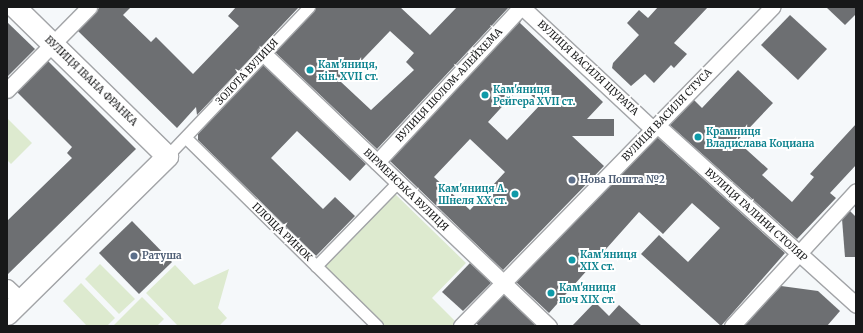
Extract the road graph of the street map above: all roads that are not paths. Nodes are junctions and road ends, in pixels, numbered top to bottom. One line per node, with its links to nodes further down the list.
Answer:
1 (15, 7): 7 (main road, ВУЛИЦЯ ІВАНА ФРАНКА)
2 (89, 7): 7 (street)
3 (309, 7): 8 (street, ЗОЛОТА ВУЛИЦЯ)
4 (522, 7): 6 (street, ВУЛИЦЯ ВАСИЛЯ ЩУРАТА); 13 (street, ВУЛИЦЯ ШОЛОМ-АЛЕЙХЕМА)
5 (772, 7): 10 (street, ВУЛИЦЯ ВАСИЛЯ СТУСА)
6 (539, 12): 10 (street, ВУЛИЦЯ ВАСИЛЯ ЩУРАТА)
7 (52, 44): 9 (street); 12 (main road, ВУЛИЦЯ ІВАНА ФРАНКА)
8 (264, 54): 11 (street, ЗОЛОТА ВУЛИЦЯ); 13 (street, ВІРМЕНСЬКА ВУЛИЦЯ)
9 (7, 90)
10 (655, 127): 16 (street, ВУЛИЦЯ ГАЛИНИ СТОЛЯР); 18 (street, ВУЛИЦЯ ВАСИЛЯ СТУСА)
11 (186, 138): 12 (street, ЗОЛОТА ВУЛИЦЯ); 17 (street, ПЛОЩА РИНОК)
12 (167, 156): 19 (main road)
13 (377, 162): 14 (street, ВІРМЕНСЬКА ВУЛИЦЯ)
14 (398, 182): 17 (street); 18 (street, ВІРМЕНСЬКА ВУЛИЦЯ)
15 (856, 191): 16 (street)
16 (798, 254): 20 (street, ВУЛИЦЯ ГАЛИНИ СТОЛЯР); 24 (street)
17 (316, 266): 21 (street, ПЛОЩА РИНОК)
18 (503, 283): 22 (street, ВУЛИЦЯ ВАСИЛЯ СТУСА); 23 (street, ВІРМЕНСЬКА ВУЛИЦЯ)
19 (12, 300)
20 (856, 305)
21 (377, 326)
22 (461, 326)
23 (549, 326)
24 (732, 326)

